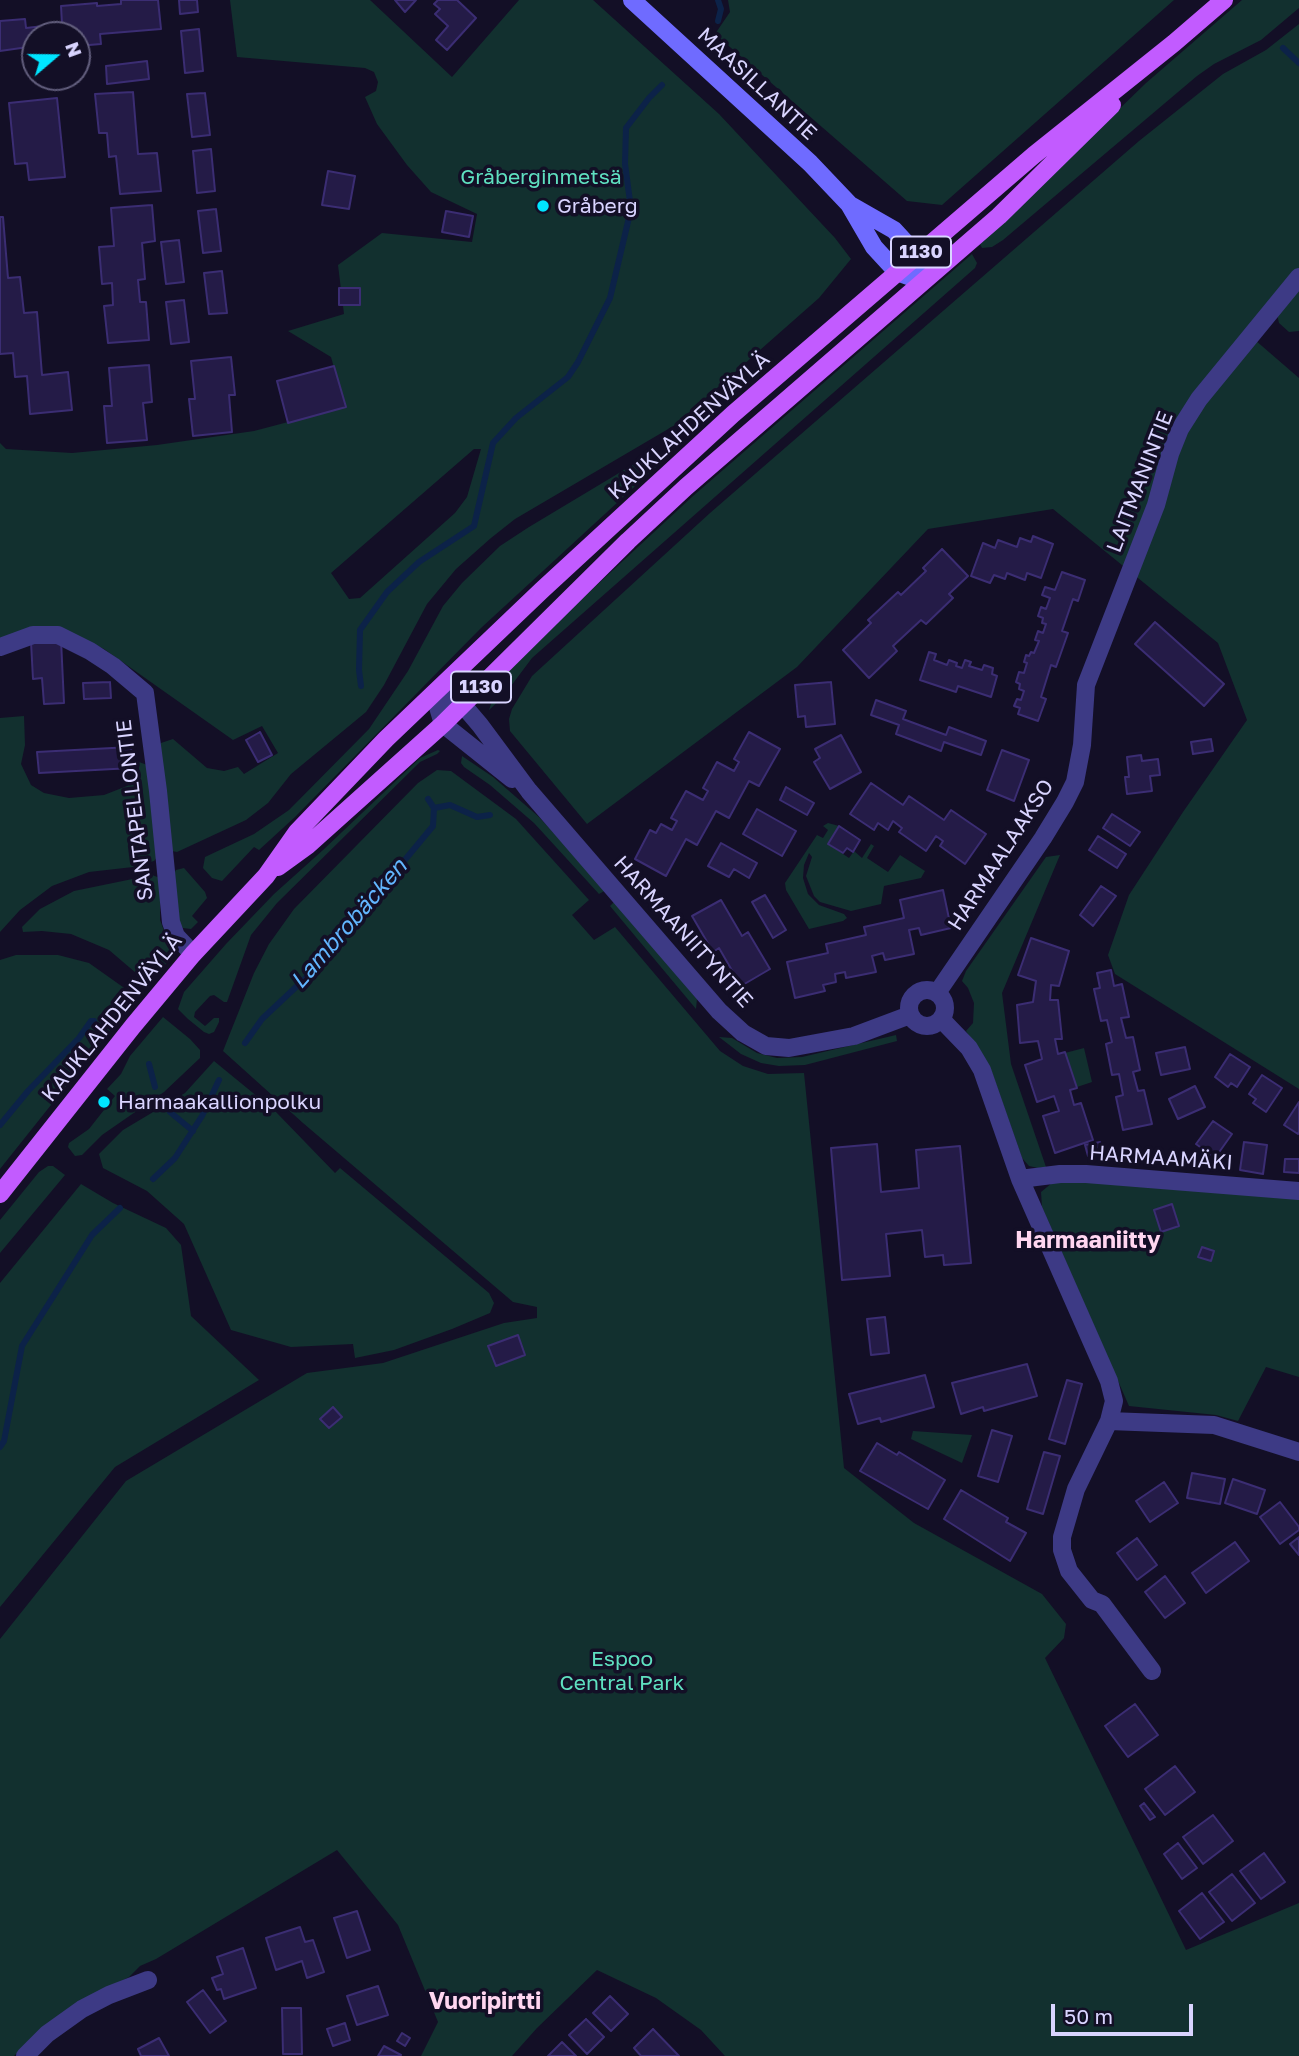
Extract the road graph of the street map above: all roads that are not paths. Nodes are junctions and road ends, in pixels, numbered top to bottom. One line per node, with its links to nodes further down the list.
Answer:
1 (632, 0): 4 (street, MAASILLANTIE)
2 (1224, 0): 3 (main road, KAUKLAHDENVÄYLÄ / 1130)
3 (1174, 43): 5 (main road, KAUKLAHDENVÄYLÄ / 1130); 8 (main road, KAUKLAHDENVÄYLÄ / 1130)
4 (849, 204): 5 (street, MAASILLANTIE); 6 (street, MAASILLANTIE)
5 (917, 255): 6 (main road, KAUKLAHDENVÄYLÄ / 1130); 8 (street)
6 (897, 272): 8 (street, MAASILLANTIE); 10 (main road, KAUKLAHDENVÄYLÄ / 1130)
7 (1299, 277): 13 (street, LAITMANINTIE)
8 (922, 281): 11 (main road, KAUKLAHDENVÄYLÄ / 1130)
9 (0, 647): 16 (street, SANTAPELLONTIE)
10 (434, 694): 11 (street, HARMAANIITYNTIE); 12 (street); 15 (main road, KAUKLAHDENVÄYLÄ / 1130)
11 (463, 705): 12 (main road, KAUKLAHDENVÄYLÄ / 1130); 14 (street, HARMAANIITYNTIE)
12 (443, 724): 14 (street, HARMAANIITYNTIE); 15 (main road, KAUKLAHDENVÄYLÄ / 1130)
13 (1082, 733): 17 (street, HARMAALAAKSO)
14 (529, 791): 18 (street, HARMAANIITYNTIE)
15 (266, 876): 16 (main road, KAUKLAHDENVÄYLÄ / 1130)
16 (193, 954): 22 (main road, KAUKLAHDENVÄYLÄ / 1130)
17 (937, 993): 18 (street); 19 (street)
18 (910, 1015): 19 (street)
19 (941, 1019): 20 (street)
20 (1020, 1179): 21 (street, HARMAAMÄKI); 23 (street)
21 (1299, 1191)
22 (0, 1194)
23 (1109, 1421): 24 (street); 25 (street)
24 (1299, 1452)
25 (1152, 1671)
26 (148, 1980): 27 (street)
27 (25, 2056)

